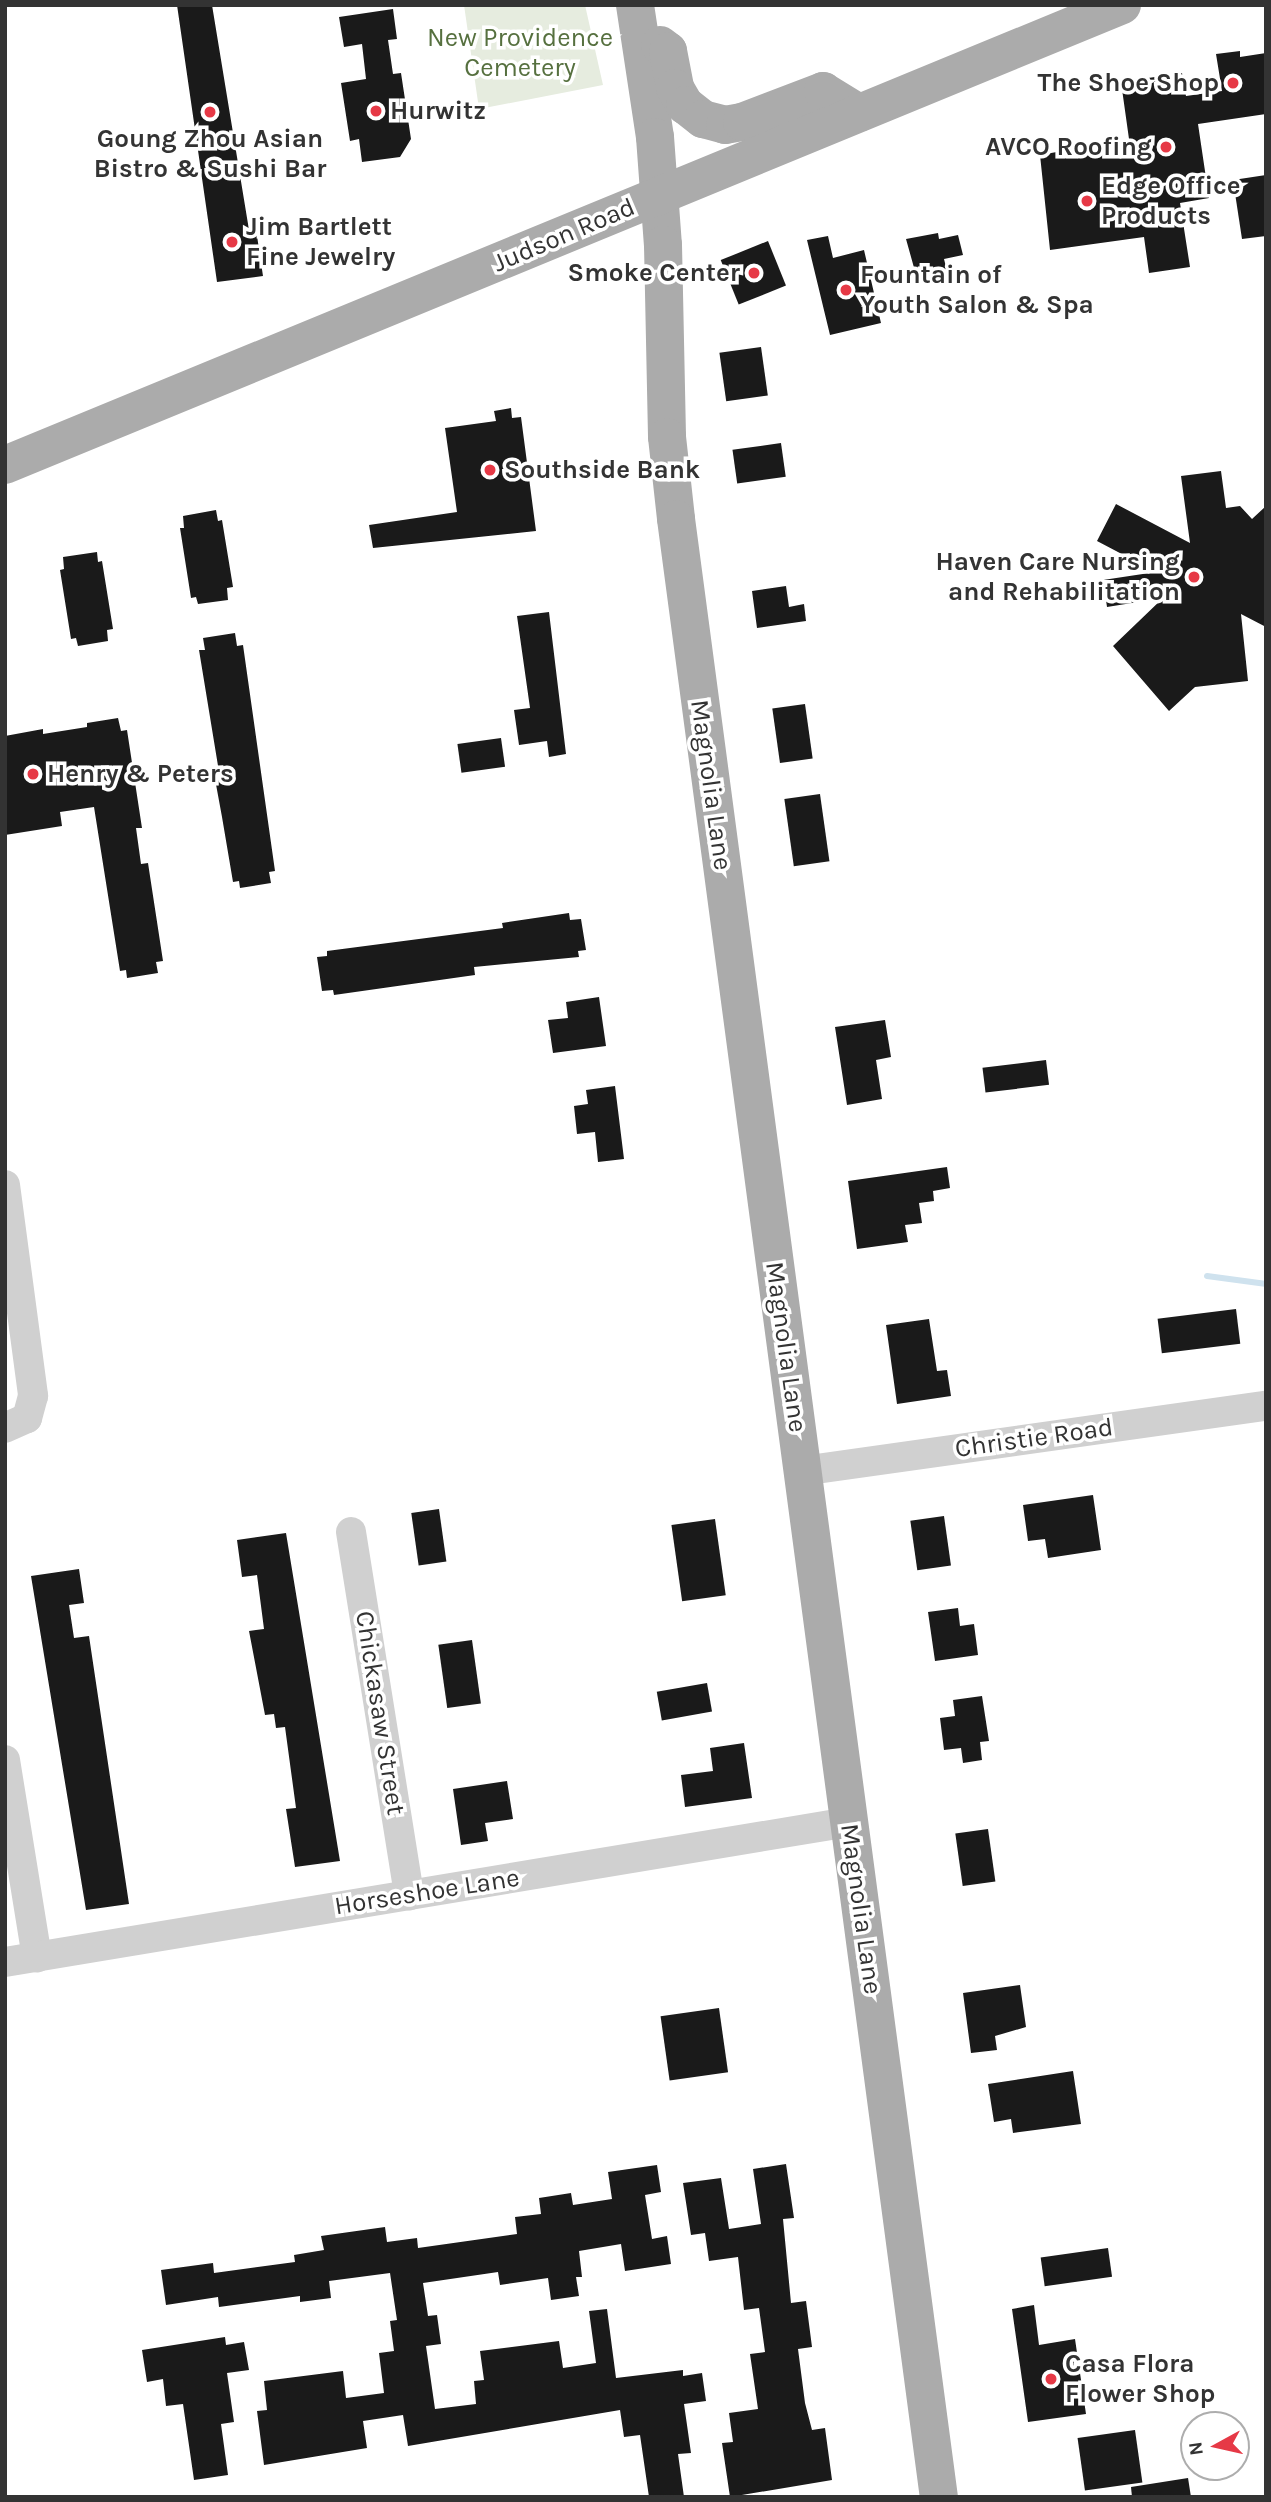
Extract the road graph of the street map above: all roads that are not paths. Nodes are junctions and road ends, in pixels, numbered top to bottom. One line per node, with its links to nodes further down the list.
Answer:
1 (1122, 5): 3 (main road, Judson Road)
2 (638, 18): 3 (main road); 4 (main road, Magnolia Lane)
3 (859, 114): 4 (main road, Judson Road)
4 (660, 195): 5 (main road, Judson Road); 9 (main road, Magnolia Lane)
5 (5, 465)
6 (5, 1185): 8 (street)
7 (1266, 1406): 9 (street, Christie Road)
8 (5, 1428)
9 (802, 1471): 12 (main road, Magnolia Lane)
10 (351, 1532): 13 (street, Chickasaw Street)
11 (5, 1760): 14 (street)
12 (849, 1822): 13 (street, Horseshoe Lane); 16 (main road, Magnolia Lane)
13 (409, 1895): 14 (street, Horseshoe Lane)
14 (37, 1957): 15 (street, Horseshoe Lane)
15 (5, 1962)
16 (939, 2497)

